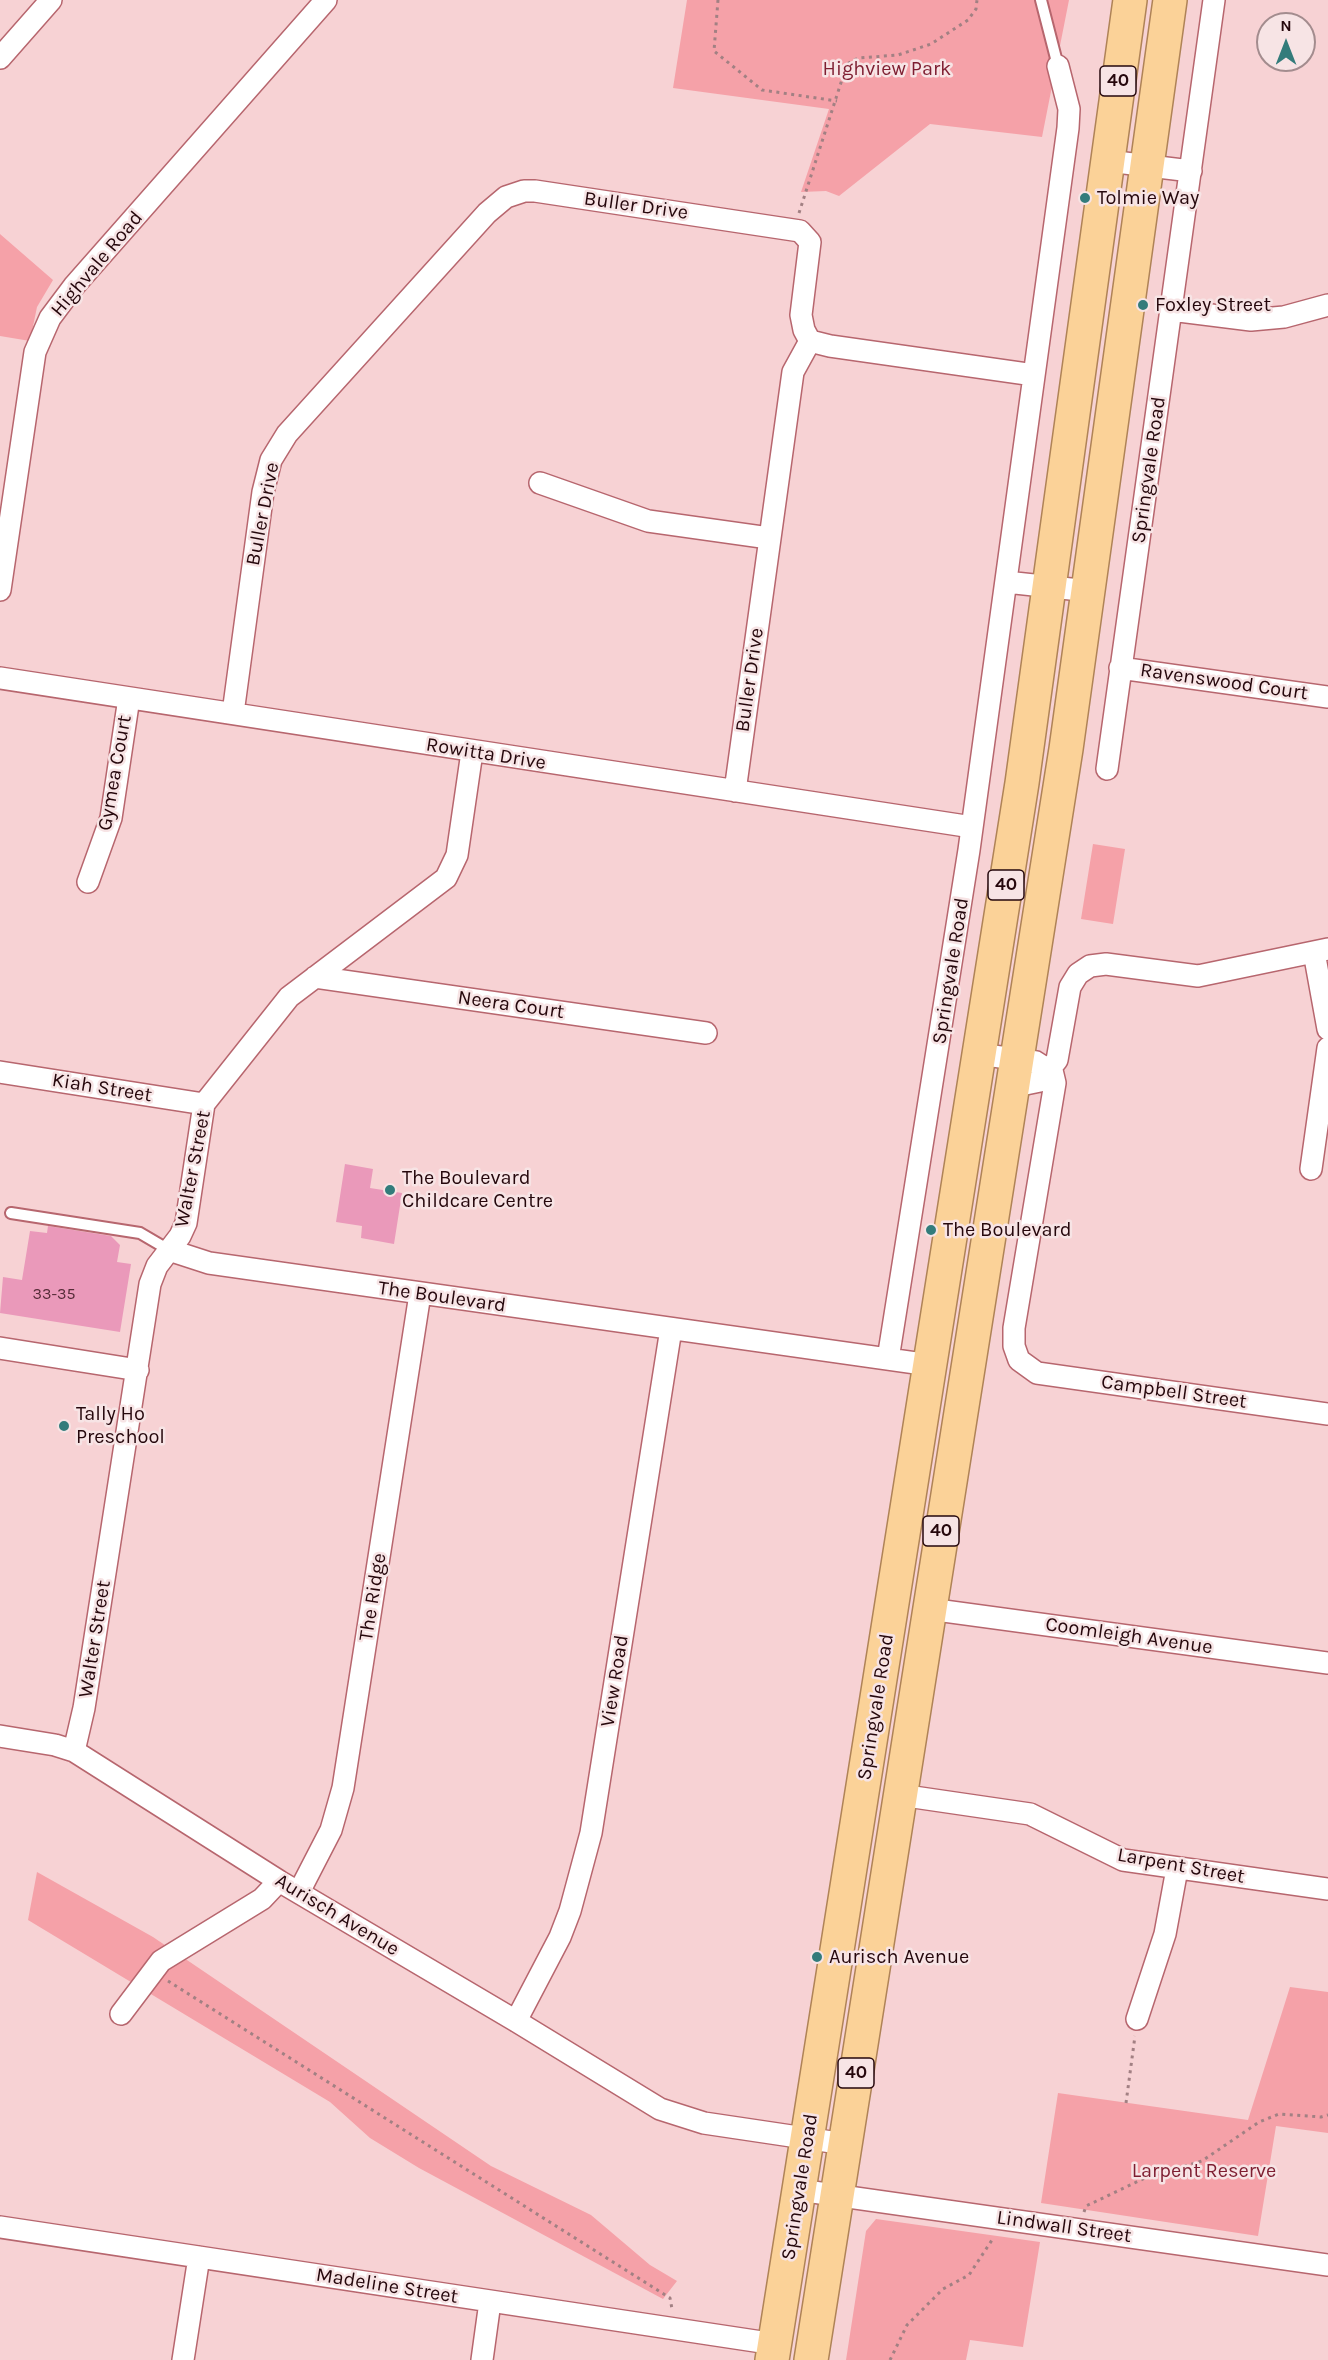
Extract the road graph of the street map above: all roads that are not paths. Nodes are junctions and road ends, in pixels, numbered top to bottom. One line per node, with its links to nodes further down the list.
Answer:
1 (51, 0): 7 (street)
2 (326, 0): 16 (street, Highvale Road)
3 (1041, 0): 8 (lane)
4 (1130, 0): 9 (highway, Springvale Road / 40)
5 (1170, 0): 10 (highway, Springvale Road / 40)
6 (1214, 0): 11 (street, Springvale Road)
7 (0, 58)
8 (1058, 66): 15 (street, Springvale Road)
9 (1108, 161): 10 (street); 20 (highway, Springvale Road / 40)
10 (1148, 166): 11 (street); 22 (highway, Springvale Road / 40)
11 (1191, 171): 13 (street, Springvale Road)
12 (1328, 305): 13 (street)
13 (1171, 310): 23 (street, Springvale Road)
14 (810, 340): 15 (street); 18 (street, Buller Drive); 27 (street, Buller Drive)
15 (1034, 375): 19 (street, Springvale Road)
16 (9, 455): 21 (street, Highvale Road)
17 (540, 483): 18 (street)
18 (769, 538): 30 (street, Buller Drive)
19 (1006, 582): 20 (street); 31 (street, Springvale Road)
20 (1050, 588): 22 (street); 38 (highway, Springvale Road / 40)
21 (0, 590)
22 (1089, 591): 41 (highway, Springvale Road / 40)
23 (1120, 668): 25 (street, Ravenswood Court); 29 (street, Springvale Road)
24 (0, 678): 26 (street, Rowitta Drive)
25 (1328, 697)
26 (129, 698): 27 (street, Rowitta Drive); 32 (street, Gymea Court)
27 (233, 713): 28 (street, Rowitta Drive)
28 (472, 752): 30 (street, Rowitta Drive); 34 (street, Walter Street)
29 (1107, 769)
30 (735, 791): 31 (street, Rowitta Drive)
31 (972, 827): 49 (street, Springvale Road)
32 (88, 882)
33 (1321, 950): 35 (street); 39 (street)
34 (315, 977): 36 (street, Neera Court); 42 (street, Walter Street)
35 (1328, 1029)
36 (706, 1033)
37 (1328, 1048): 43 (street)
38 (979, 1054): 41 (street, Springvale Road); 50 (highway, Springvale Road / 40)
39 (1049, 1068): 41 (street, Springvale Road); 52 (street, Campbell Street)
40 (0, 1072): 42 (street, Kiah Street)
41 (1014, 1073): 53 (highway, Springvale Road / 40)
42 (204, 1104): 45 (street, Walter Street)
43 (1311, 1169)
44 (11, 1213): 45 (lane)
45 (169, 1250): 46 (street, The Boulevard); 51 (street, Walter Street)
46 (420, 1294): 47 (street, The Boulevard); 61 (street, The Ridge)
47 (671, 1329): 49 (street, The Boulevard); 64 (street, View Road)
48 (0, 1348): 51 (street)
49 (888, 1359): 50 (street, The Boulevard)
50 (930, 1365): 65 (highway, Springvale Road / 40)
51 (138, 1370): 56 (street, Walter Street)
52 (1328, 1414)
53 (929, 1609): 54 (street, Coomleigh Avenue); 57 (highway, Springvale Road / 40)
54 (1328, 1663)
55 (0, 1736): 56 (street, Aurisch Avenue)
56 (74, 1751): 59 (street, Aurisch Avenue)
57 (900, 1795): 58 (street, Larpent Street); 66 (highway, Springvale Road / 40)
58 (1178, 1869): 60 (street, Larpent Street); 63 (street)
59 (279, 1881): 61 (street, Aurisch Avenue); 62 (street)
60 (1328, 1889)
61 (299, 1892): 64 (street, Aurisch Avenue)
62 (121, 2014)
63 (1137, 2019)
64 (516, 2021): 65 (street, Aurisch Avenue)
65 (807, 2139): 66 (street, Aurisch Avenue); 67 (highway, Springvale Road / 40)
66 (845, 2144): 68 (highway, Springvale Road / 40)
67 (799, 2190): 68 (street, Lindwall Street); 73 (highway, Springvale Road / 40)
68 (837, 2195): 71 (street, Lindwall Street); 76 (highway, Springvale Road / 40)
69 (0, 2227): 70 (street, Madeline Street)
70 (199, 2257): 72 (street, Madeline Street); 74 (street)
71 (1328, 2265)
72 (490, 2302): 73 (street, Madeline Street); 75 (street)
73 (773, 2352)
74 (183, 2360)
75 (482, 2360)
76 (811, 2360)

